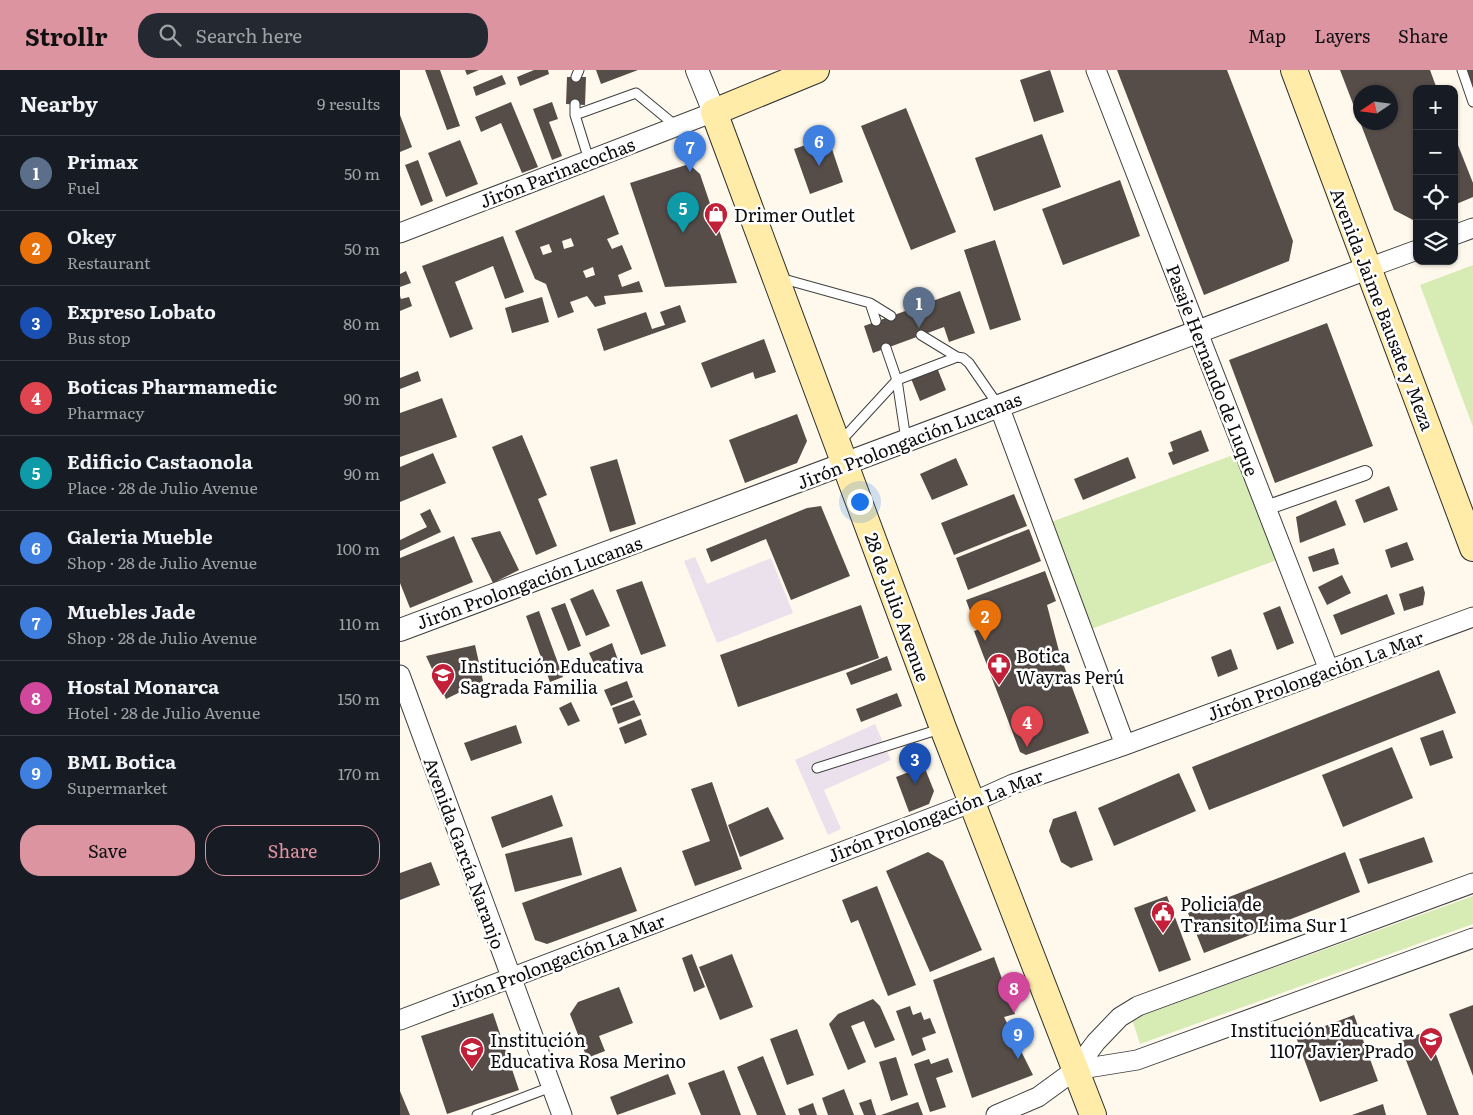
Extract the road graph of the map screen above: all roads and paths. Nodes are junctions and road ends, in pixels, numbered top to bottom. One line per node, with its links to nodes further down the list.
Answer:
1 (697, 70): 8 (street, 28 de Julio Avenue)
2 (816, 70): 8 (main road)
3 (1096, 70): 21 (street, Pasaje Hernando de Luque)
4 (1294, 70): 16 (main road, Avenida Jaime Bausate y Meza)
5 (1462, 70): 6 (lane)
6 (1473, 102)
7 (575, 104): 9 (lane)
8 (714, 112): 10 (street, Jirón Parinacochas); 17 (main road, 28 de Julio Avenue)
9 (575, 115): 10 (lane); 11 (lane)
10 (676, 126): 11 (street, Jirón Parinacochas)
11 (589, 160): 13 (street, Jirón Parinacochas)
12 (1473, 228): 14 (street)
13 (400, 233)
14 (1458, 234)
15 (1413, 251): 16 (street, Jirón Prolongación Lucanas)
16 (1368, 268): 21 (street, Jirón Prolongación Lucanas); 31 (main road, Avenida Jaime Bausate y Meza)
17 (775, 276): 18 (lane); 28 (main road, 28 de Julio Avenue)
18 (870, 304): 19 (lane); 20 (lane)
19 (891, 316)
20 (876, 321)
21 (1198, 332): 26 (street, Jirón Prolongación Lucanas); 30 (street, Pasaje Hernando de Luque)
22 (921, 335): 24 (lane)
23 (886, 348): 25 (lane)
24 (957, 356): 25 (lane); 26 (lane)
25 (897, 380): 27 (lane); 28 (lane)
26 (999, 406): 27 (street, Jirón Prolongación Lucanas); 37 (street)
27 (906, 441): 28 (street, Jirón Prolongación Lucanas)
28 (842, 454): 33 (street, Jirón Prolongación Lucanas); 36 (main road, 28 de Julio Avenue)
29 (1365, 473): 30 (street)
30 (1266, 508): 34 (street, Pasaje Hernando de Luque)
31 (1473, 548)
32 (1473, 617): 34 (street, Jirón Prolongación La Mar)
33 (400, 630)
34 (1329, 670): 37 (street, Jirón Prolongación La Mar)
35 (400, 675): 42 (street, Avenida García Naranjo)
36 (943, 728): 38 (lane); 39 (main road, 28 de Julio Avenue)
37 (1125, 745): 39 (street, Jirón Prolongación La Mar)
38 (817, 768)
39 (973, 802): 42 (street, Jirón Prolongación La Mar); 44 (main road, 28 de Julio Avenue)
40 (1473, 883): 44 (street)
41 (1473, 938): 44 (street)
42 (511, 978): 43 (street, Jirón Prolongación La Mar); 45 (street, Avenida García Naranjo)
43 (400, 1020)
44 (1075, 1070): 48 (street); 49 (main road, 28 de Julio Avenue)
45 (551, 1087): 46 (lane); 47 (street, Avenida García Naranjo)
46 (478, 1115)
47 (562, 1115)
48 (996, 1115)
49 (1093, 1115)

